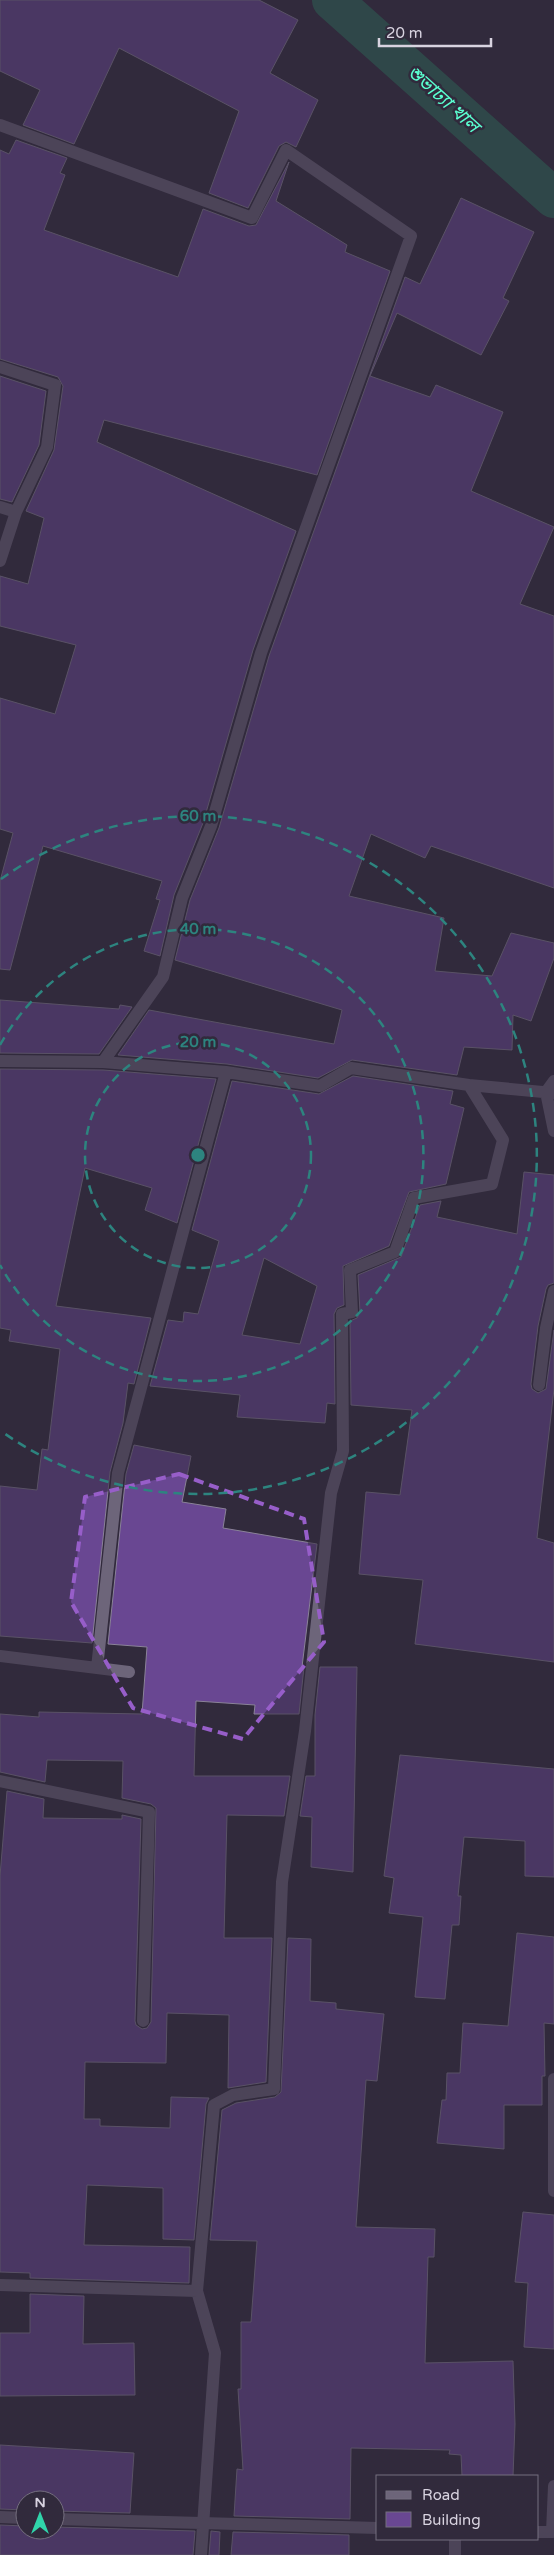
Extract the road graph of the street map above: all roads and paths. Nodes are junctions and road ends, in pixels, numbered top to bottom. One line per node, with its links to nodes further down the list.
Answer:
1 (0, 125): 7 (street)
2 (0, 368): 4 (street)
3 (0, 508): 4 (street)
4 (16, 512): 5 (street)
5 (0, 561)
6 (0, 1061): 7 (street)
7 (103, 1062): 8 (street)
8 (226, 1072): 10 (street); 16 (street)
9 (554, 1081): 11 (street)
10 (469, 1085): 11 (street); 23 (street)
11 (550, 1092): 12 (street)
12 (554, 1131)
13 (554, 1291): 14 (street)
14 (539, 1385)
15 (0, 1656): 16 (street)
16 (97, 1668): 17 (street)
17 (129, 1672)
18 (0, 1781): 19 (street)
19 (143, 2021)
20 (554, 2080): 21 (street)
21 (554, 2191)
22 (0, 2285): 23 (street)
23 (197, 2291): 28 (street)
24 (554, 2486): 30 (street)
25 (0, 2517): 26 (street)
26 (15, 2518)
27 (65, 2519): 28 (street)
28 (202, 2523): 29 (street); 32 (street)
29 (376, 2528)
30 (539, 2532)
31 (455, 2540): 33 (street)
32 (201, 2555)
33 (455, 2555)

